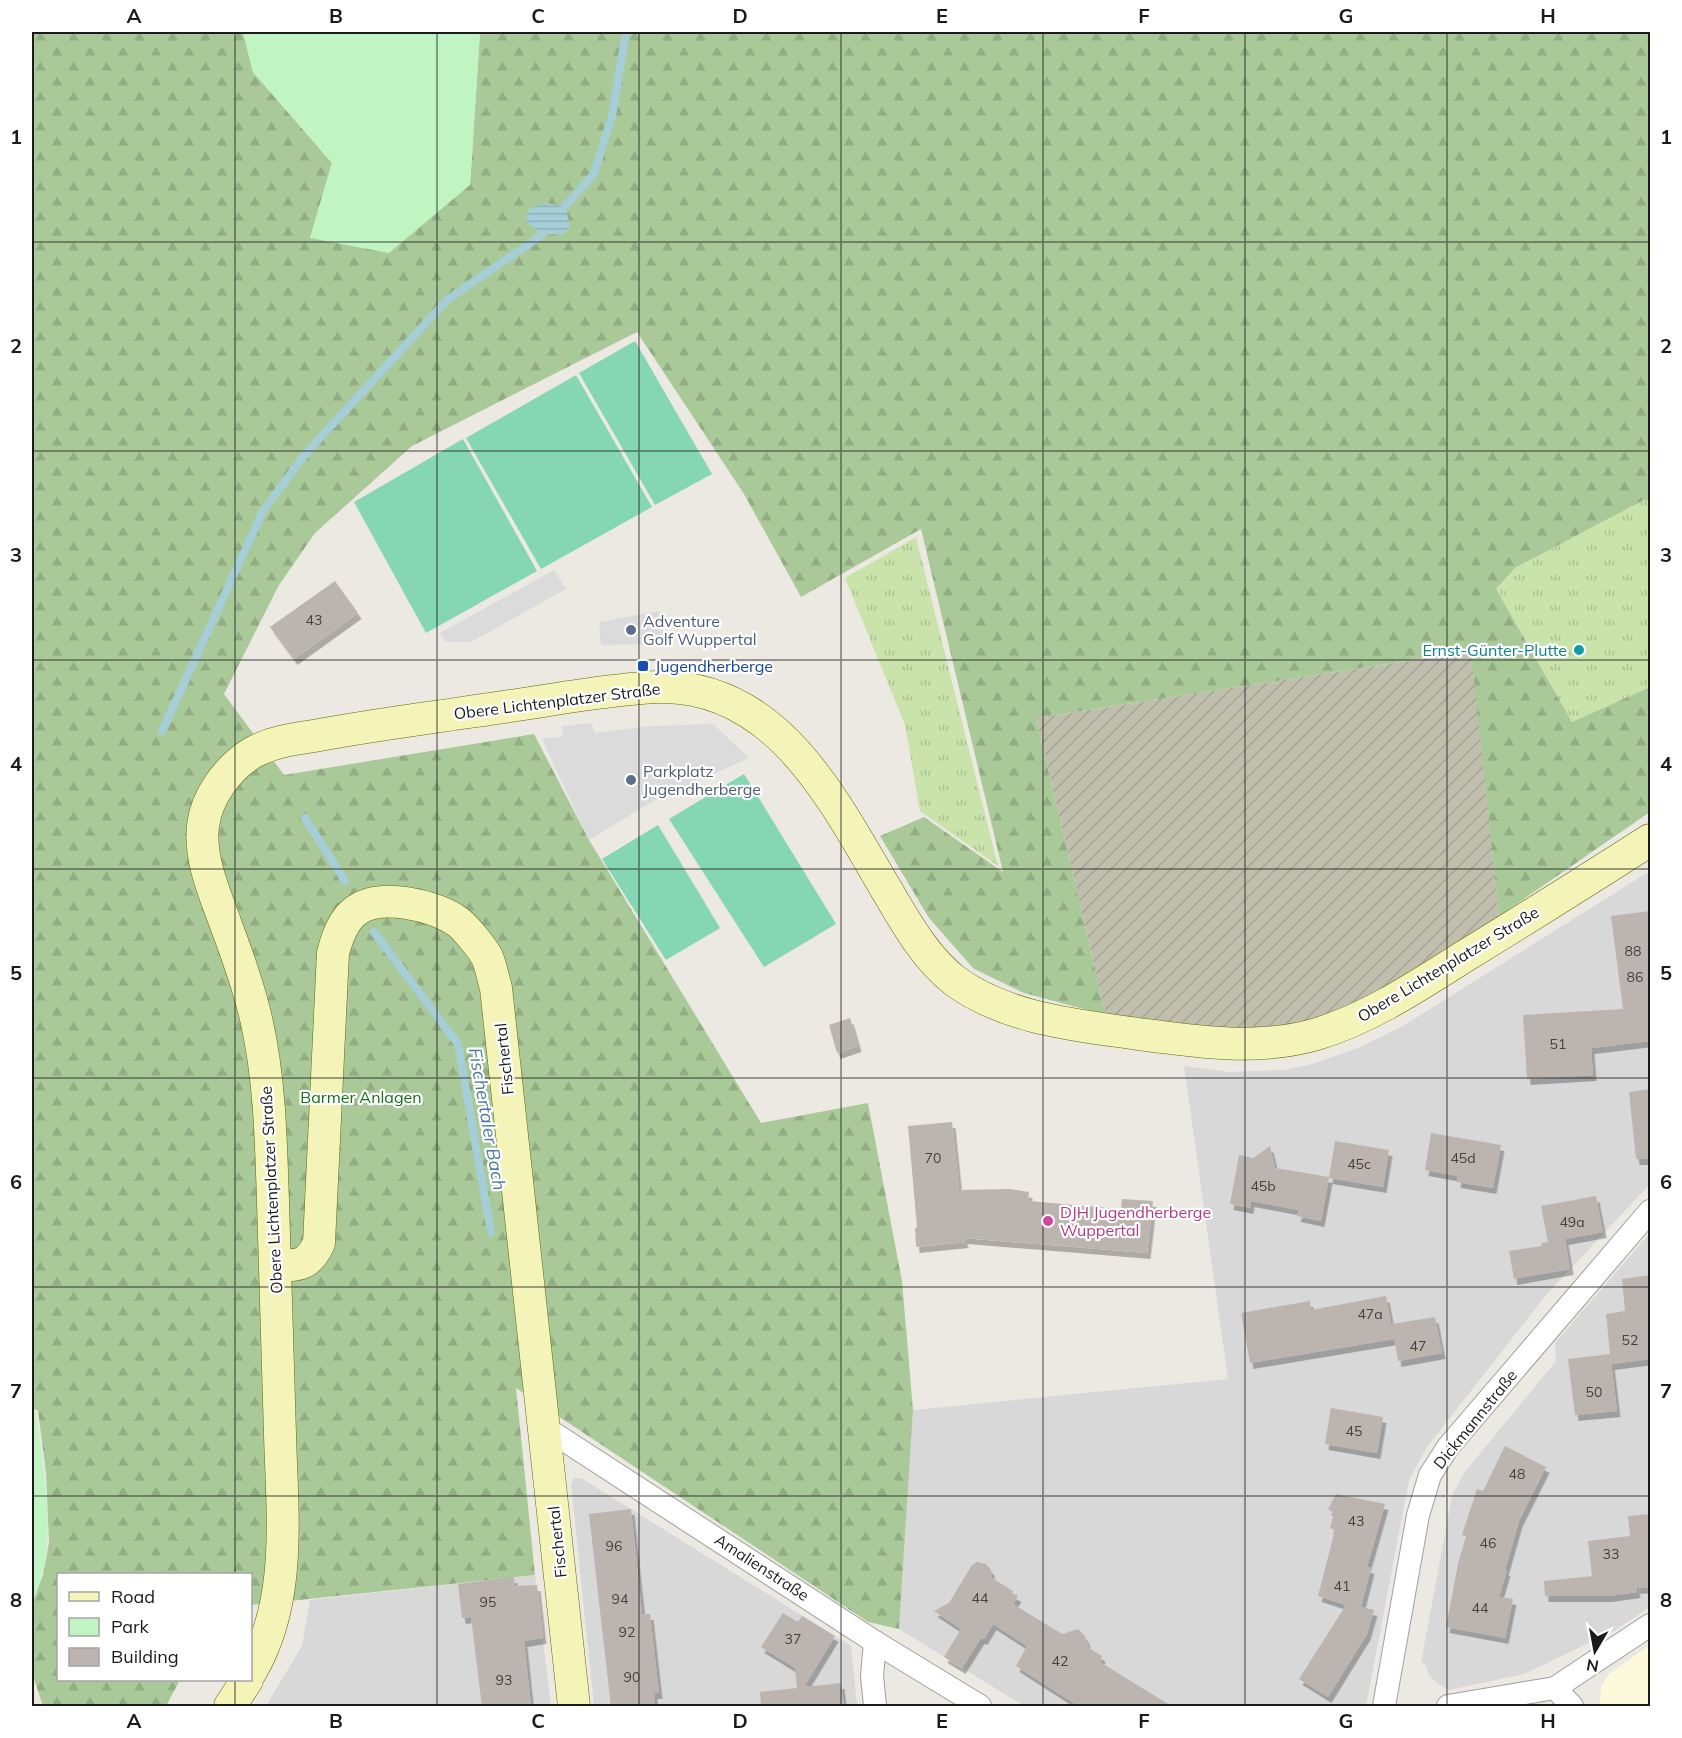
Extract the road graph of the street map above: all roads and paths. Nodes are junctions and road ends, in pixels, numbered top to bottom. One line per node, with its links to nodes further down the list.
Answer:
1 (1650, 840): 3 (main road, Obere Lichtenplatzer Straße)
2 (1650, 1211): 14 (street, Dickmannstraße)
3 (276, 1266): 4 (main road, Fischertal); 7 (main road, Obere Lichtenplatzer Straße)
4 (544, 1427): 6 (street, Amalienstraße); 11 (main road, Fischertal)
5 (1650, 1625): 9 (street)
6 (875, 1641): 12 (street); 13 (street, Amalienstraße)
7 (252, 1670)
8 (246, 1681): 10 (main road)
9 (1556, 1688): 15 (street); 16 (street)
10 (230, 1707)
11 (574, 1707)
12 (875, 1707)
13 (980, 1707)
14 (1384, 1707)
15 (1448, 1707)
16 (1572, 1707)

